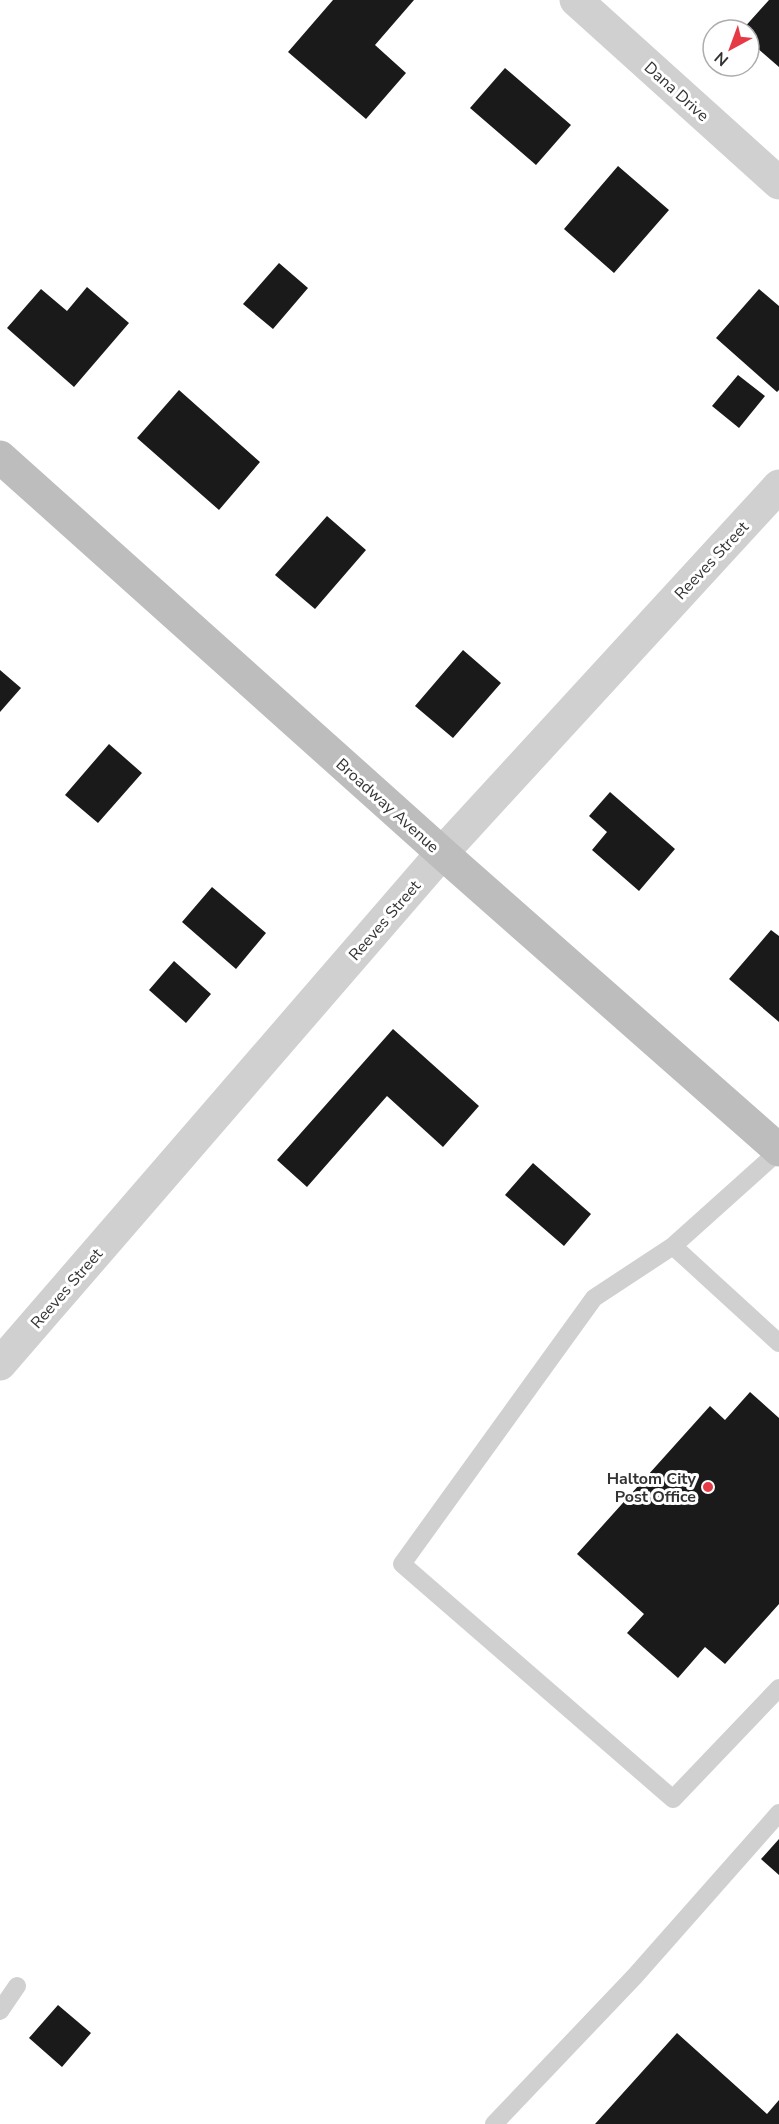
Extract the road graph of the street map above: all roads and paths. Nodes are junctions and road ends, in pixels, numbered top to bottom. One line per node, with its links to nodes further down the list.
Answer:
1 (576, 0): 2 (street, Dana Drive)
2 (779, 183)
3 (0, 457): 5 (main road, Broadway Avenue)
4 (779, 486): 5 (street, Reeves Street)
5 (442, 854): 6 (main road, Broadway Avenue); 9 (street, Reeves Street)
6 (779, 1150): 7 (lane)
7 (673, 1246): 8 (lane); 10 (lane)
8 (779, 1343)
9 (0, 1364)
10 (779, 1688)
11 (779, 1813): 14 (lane)
12 (17, 1986): 13 (lane)
13 (0, 2011)
14 (494, 2124)

